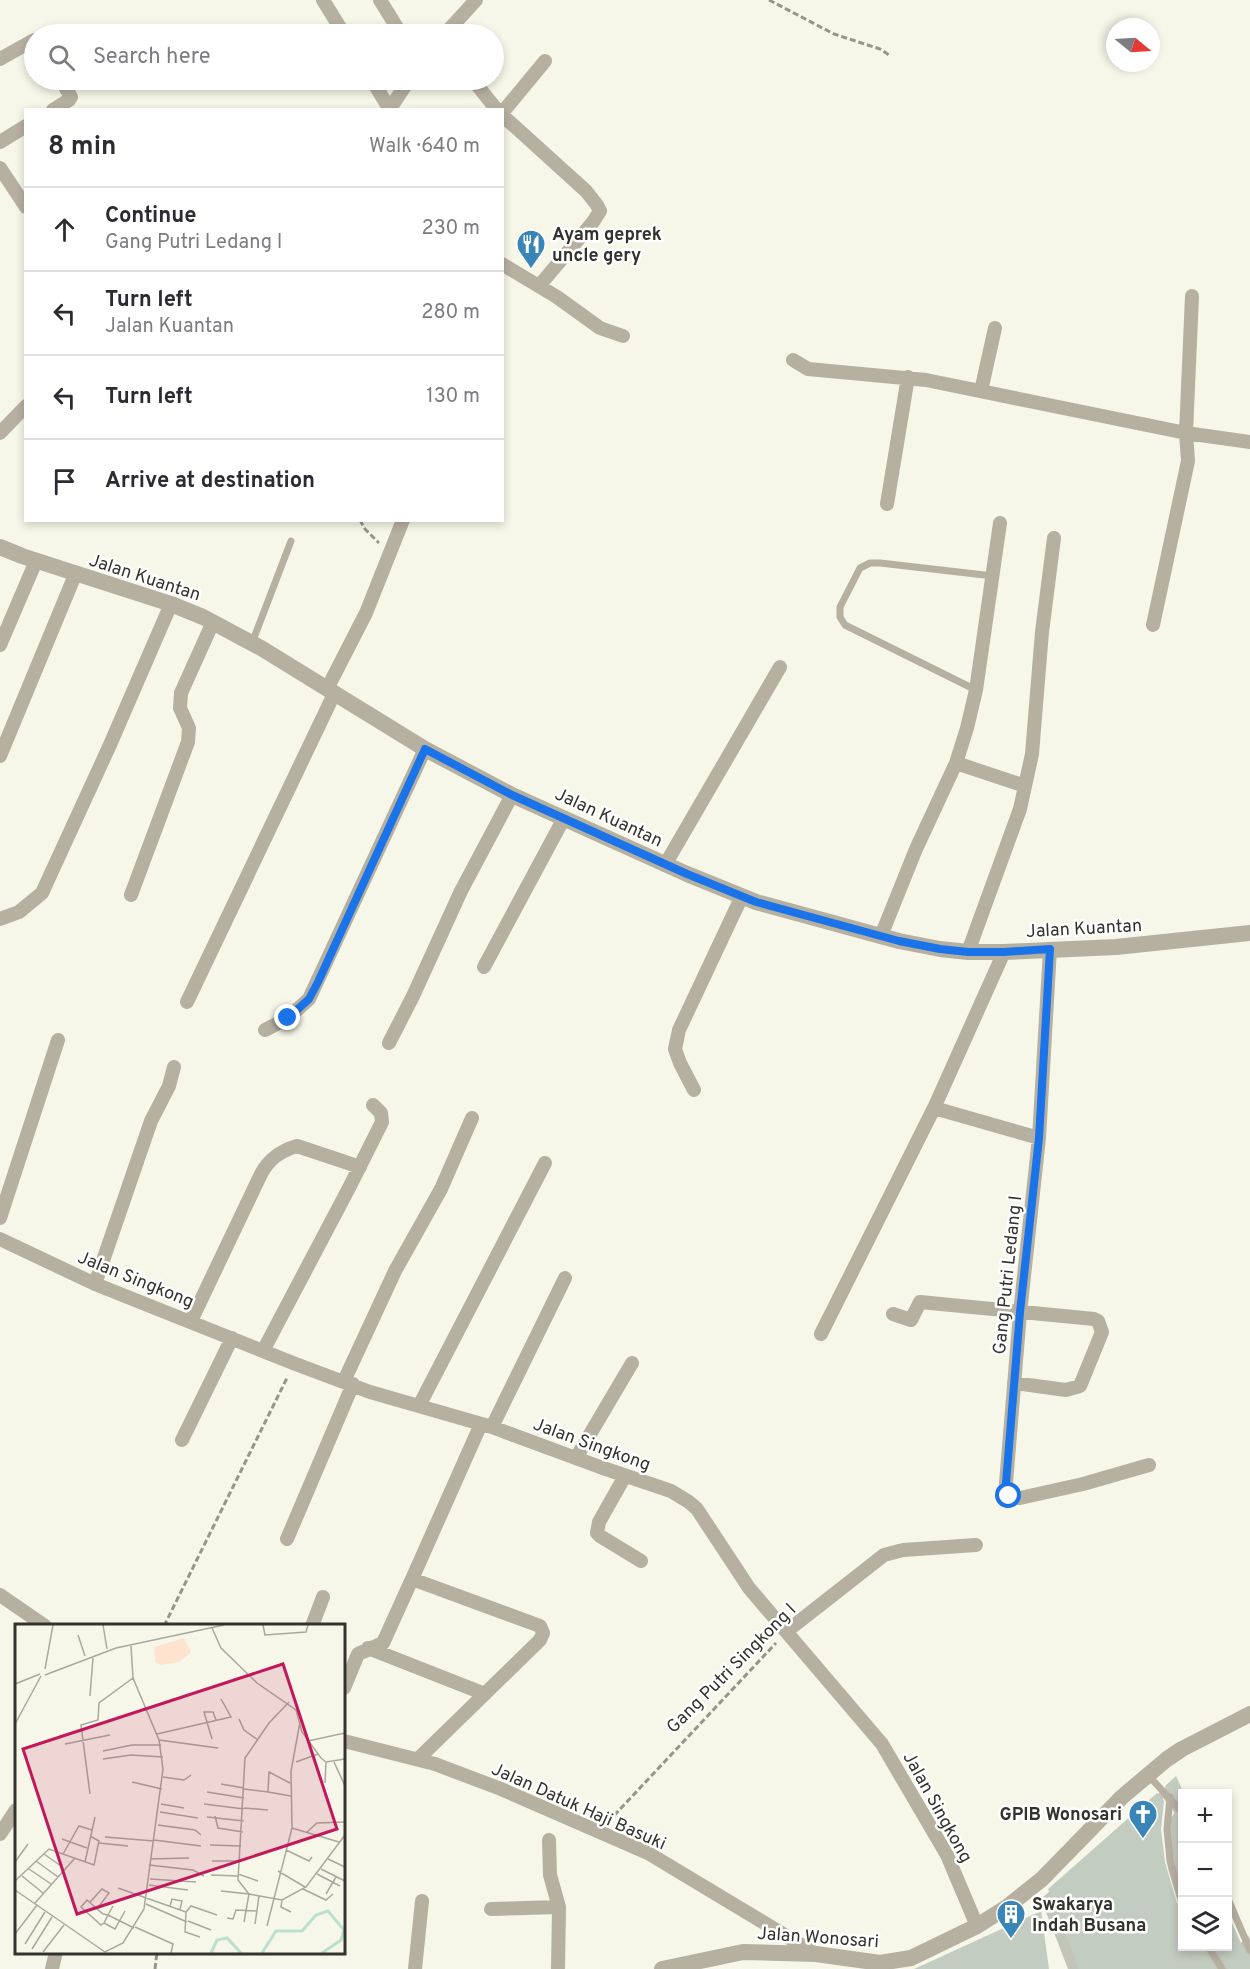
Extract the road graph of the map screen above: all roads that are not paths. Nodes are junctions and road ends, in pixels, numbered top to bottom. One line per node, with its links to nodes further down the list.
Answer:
1 (322, 0): 4 (street)
2 (380, 0): 5 (street)
3 (476, 0): 6 (street)
4 (338, 24)
5 (395, 24)
6 (455, 24)
7 (24, 46): 8 (street)
8 (0, 59)
9 (544, 61): 18 (street)
10 (67, 90): 14 (street)
11 (378, 90): 15 (street)
12 (402, 90): 16 (street)
13 (481, 90): 17 (street)
14 (56, 108)
15 (388, 108)
16 (390, 108)
17 (495, 108)
18 (504, 111)
19 (504, 116): 25 (street)
20 (24, 127): 21 (street)
21 (0, 142)
22 (0, 168): 23 (street)
23 (24, 204)
24 (504, 267): 25 (street)
25 (539, 286): 28 (street)
26 (1192, 296): 34 (street)
27 (994, 328): 31 (street)
28 (623, 336)
29 (793, 360): 30 (street)
30 (908, 377): 31 (street); 36 (street)
31 (981, 392): 34 (street)
32 (24, 408): 33 (street)
33 (0, 433)
34 (1186, 433): 35 (street); 47 (street)
35 (1250, 442)
36 (887, 504)
37 (402, 522): 52 (street)
38 (1000, 524): 44 (street)
39 (1054, 538): 56 (street)
40 (291, 541): 48 (lane)
41 (0, 547): 42 (street, Jalan Kuantan)
42 (36, 561): 43 (street, Jalan Kuantan); 49 (street)
43 (75, 575): 45 (street, Jalan Kuantan); 54 (street)
44 (993, 576): 51 (street); 51 (lane)
45 (171, 604): 46 (street, Jalan Kuantan); 62 (street)
46 (213, 622): 48 (street, Jalan Kuantan); 60 (street)
47 (1153, 625)
48 (252, 643): 52 (street, Jalan Kuantan)
49 (0, 645)
50 (780, 667): 59 (street)
51 (976, 690): 55 (street)
52 (331, 692): 53 (street, Jalan Kuantan); 69 (street)
53 (425, 749): 57 (street, Jalan Kuantan); 70 (street)
54 (0, 756)
55 (956, 763): 56 (street); 64 (street)
56 (1025, 786): 66 (street)
57 (512, 795): 58 (street, Jalan Kuantan); 72 (street)
58 (564, 818): 59 (street, Jalan Kuantan); 68 (street)
59 (665, 865): 61 (street, Jalan Kuantan)
60 (131, 895)
61 (742, 896): 64 (street, Jalan Kuantan); 74 (street)
62 (0, 919)
63 (1250, 933): 65 (street, Jalan Kuantan)
64 (881, 936): 66 (street, Jalan Kuantan)
65 (1050, 949): 67 (street, Jalan Kuantan); 78 (street, Gang Putri Ledang I)
66 (968, 952): 67 (street, Jalan Kuantan)
67 (1004, 952): 76 (street)
68 (484, 967)
69 (187, 1002)
70 (265, 1030)
71 (58, 1041): 81 (street)
72 (389, 1043)
73 (174, 1067): 84 (street)
74 (694, 1090)
75 (373, 1105): 80 (street)
76 (934, 1108): 78 (street); 88 (street)
77 (472, 1118): 92 (street)
78 (1039, 1138): 85 (street, Gang Putri Ledang I)
79 (545, 1163): 94 (street)
80 (360, 1167): 87 (street); 90 (street)
81 (0, 1218)
82 (0, 1239): 84 (street, Jalan Singkong)
83 (565, 1278): 95 (street)
84 (95, 1284): 87 (street, Jalan Singkong)
85 (1020, 1312): 86 (street); 93 (street, Gang Putri Ledang I); 93 (street)
86 (893, 1314)
87 (191, 1321): 89 (street, Jalan Singkong)
88 (822, 1334)
89 (232, 1338): 90 (street, Jalan Singkong); 96 (street)
90 (263, 1351): 92 (street, Jalan Singkong)
91 (632, 1363): 97 (street)
92 (349, 1383): 94 (street, Jalan Singkong); 100 (street)
93 (1014, 1383): 98 (street, Gang Putri Ledang I)
94 (419, 1406): 95 (street, Jalan Singkong)
95 (487, 1425): 97 (street, Jalan Singkong); 103 (street)
96 (182, 1440)
97 (576, 1458): 99 (street, Jalan Singkong)
98 (1149, 1465)
99 (625, 1476): 102 (street); 108 (street, Jalan Singkong)
100 (287, 1539)
101 (976, 1545): 108 (street, Gang Putri Singkong I)
102 (641, 1561)
103 (412, 1579): 109 (street); 111 (street)
104 (0, 1595): 106 (street)
105 (323, 1598): 107 (street)
106 (42, 1624)
107 (313, 1624)
108 (787, 1631): 126 (street, Jalan Singkong)
109 (368, 1648): 110 (street); 111 (street)
110 (345, 1686)
111 (485, 1694): 114 (street)
112 (1250, 1714): 115 (street, Jalan Wonosari)
113 (345, 1742): 114 (street, Jalan Datuk Haji Basuki)
114 (418, 1759): 130 (street, Jalan Datuk Haji Basuki)
115 (1148, 1775): 116 (lane); 126 (street, Jalan Wonosari)
116 (1170, 1797): 117 (lane); 121 (lane)
117 (1178, 1807)
118 (15, 1812): 119 (street)
119 (0, 1834)
120 (549, 1840): 123 (street)
121 (1181, 1897)
122 (422, 1901): 134 (street)
123 (559, 1908): 124 (street); 135 (street)
124 (490, 1909)
125 (1232, 1910): 127 (lane)
126 (977, 1926): 131 (street, Jalan Wonosari)
127 (1250, 1950)
128 (1211, 1951): 136 (lane)
129 (57, 1954): 133 (street)
130 (816, 1954): 131 (street, Jalan Wonosari); 132 (street, Jalan Wonosari)
131 (881, 1966)
132 (666, 1968)
133 (52, 1969)
134 (415, 1969)
135 (558, 1969)
136 (1222, 1969)

